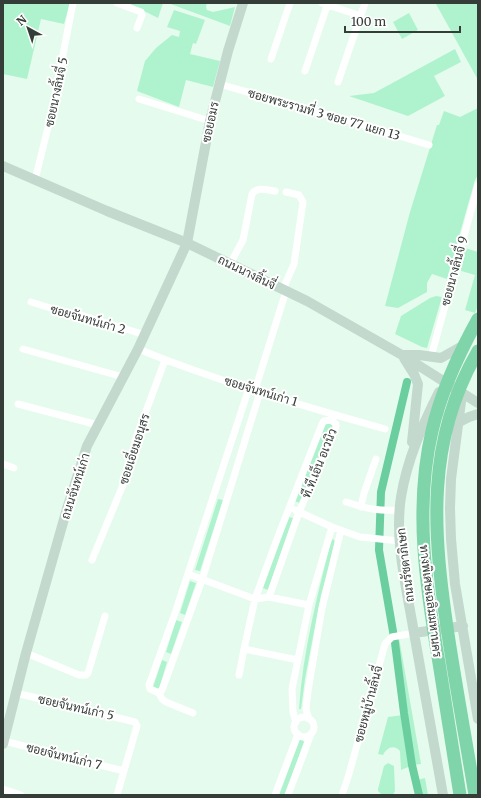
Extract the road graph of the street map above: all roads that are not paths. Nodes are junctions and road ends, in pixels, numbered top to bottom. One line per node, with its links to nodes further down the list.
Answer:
1 (73, 3): 17 (street, ซอยนางลิ้นจี่ 5)
2 (117, 3): 8 (street)
3 (243, 3): 12 (main road, ซอยอมร)
4 (290, 3): 9 (street)
5 (365, 3): 7 (street)
6 (326, 4): 7 (street); 10 (street)
7 (361, 16): 11 (street)
8 (137, 28)
9 (272, 59)
10 (305, 71)
11 (338, 82)
12 (219, 84): 14 (main road, ซอยอมร); 15 (street, ซอยพระรามที่ 3 ซอย 77 แยก 13)
13 (139, 99): 14 (street)
14 (210, 121): 21 (main road, ซอยอมร)
15 (429, 145)
16 (3, 166): 17 (main road, ถนนนางลิ้นจี่)
17 (35, 180): 21 (main road, ถนนนางลิ้นจี่)
18 (478, 185): 33 (street, ซอยนางลิ้นจี่ 9)
19 (275, 191): 22 (street)
20 (286, 192): 23 (street)
21 (187, 243): 22 (main road, ถนนนางลิ้นจี่); 27 (main road, ถนนจันทน์เก่า)
22 (230, 264): 23 (main road, ถนนนางลิ้นจี่)
23 (284, 290): 32 (main road, ถนนนางลิ้นจี่); 37 (street)
24 (31, 302): 27 (street, ซอยจันทน์เก่า 2)
25 (478, 319): 95 (highway, ทางพิเศษเฉลิมมหานคร)
26 (478, 326): 28 (main road, ถนนรัชดาภิเษก)
27 (145, 335): 30 (main road, ถนนจันทน์เก่า)
28 (466, 344): 33 (main road); 36 (main road, ถนนรัชดาภิเษก)
29 (23, 349): 35 (street)
30 (138, 349): 34 (street, ซอยจันทน์เก่า 1); 35 (main road, ถนนจันทน์เก่า)
31 (478, 350): 96 (highway, ทางพิเศษเฉลิมมหานคร)
32 (402, 355): 33 (main road); 36 (main road, ถนนนางลิ้นจี่); 45 (main road)
33 (431, 357)
34 (165, 360): 37 (street, ซอยจันทน์เก่า 1); 61 (street, ซอยเอี่ยมอนุสร)
35 (123, 377): 43 (main road, ถนนจันทน์เก่า)
36 (444, 381): 38 (main road, ถนนนางลิ้นจี่); 45 (main road, ถนนรัชดาภิเษก)
37 (255, 390): 44 (street, ซอยจันทน์เก่า 1); 49 (street); 50 (street)
38 (462, 394): 39 (main road, ถนนนางลิ้นจี่); 42 (main road)
39 (478, 403)
40 (18, 404): 43 (street)
41 (478, 414): 42 (main road)
42 (459, 422): 70 (main road)
43 (98, 425): 73 (main road, ถนนจันทน์เก่า)
44 (385, 429)
45 (412, 452): 54 (main road, ถนนรัชดาภิเษก)
46 (376, 459): 53 (street)
47 (3, 464): 48 (street)
48 (14, 468)
49 (215, 491): 50 (street); 62 (street)
50 (229, 495): 63 (street)
51 (346, 502): 53 (street)
52 (289, 508): 55 (street, ที.ที.เอ็น อเวนิว); 55 (street, ที.ที.เอ็น อเวนิว); 65 (street, ที.ที.เอ็น อเวนิว)
53 (364, 508): 54 (street)
54 (400, 510): 60 (main road, ถนนรัชดาภิเษก)
55 (299, 512): 56 (street, ที.ที.เอ็น อเวนิว); 64 (street, ที.ที.เอ็น อเวนิว)
56 (332, 526): 57 (street, ที.ที.เอ็น อเวนิว); 58 (street)
57 (341, 530): 59 (street); 60 (street, ที.ที.เอ็น อเวนิว)
58 (329, 537): 59 (street); 66 (street)
59 (339, 538): 81 (street)
60 (400, 541): 71 (main road, ถนนรัชดาภิเษก)
61 (92, 560)
62 (188, 574): 63 (street); 68 (street)
63 (202, 580): 65 (street); 69 (street)
64 (270, 597): 65 (street); 66 (street)
65 (256, 599): 72 (street, ที.ที.เอ็น อเวนิว)
66 (309, 605): 76 (street)
67 (105, 616): 73 (street)
68 (174, 616): 69 (street); 74 (street)
69 (187, 620): 75 (street)
70 (463, 626): 71 (main road); 82 (main road)
71 (414, 633): 93 (street, ซอยหมู่บ้านลิ้นจี่); 94 (main road, ถนนรัชดาภิเษก)
72 (244, 649): 76 (street); 77 (street, ที.ที.เอ็น อเวนิว)
73 (26, 653): 78 (main road, ถนนจันทน์เก่า)
74 (160, 655): 75 (street); 79 (street)
75 (174, 658): 79 (street)
76 (298, 660): 83 (street)
77 (239, 675)
78 (16, 693): 86 (main road, ถนนจันทน์เก่า); 87 (street, ซอยจันทน์เก่า 5)
79 (159, 693): 80 (street)
80 (194, 713)
81 (309, 718): 83 (street); 85 (street)
82 (478, 719)
83 (296, 722): 84 (street)
84 (298, 734): 85 (street); 91 (street)
85 (311, 734): 92 (street)
86 (4, 740): 87 (street, ซอยจันทน์เก่า 7)
87 (124, 771): 90 (street)
88 (3, 790): 89 (street)
89 (21, 795)
90 (117, 795)
91 (275, 795)
92 (288, 795)
93 (342, 795)
94 (443, 795)
95 (460, 795)
96 (475, 795)

